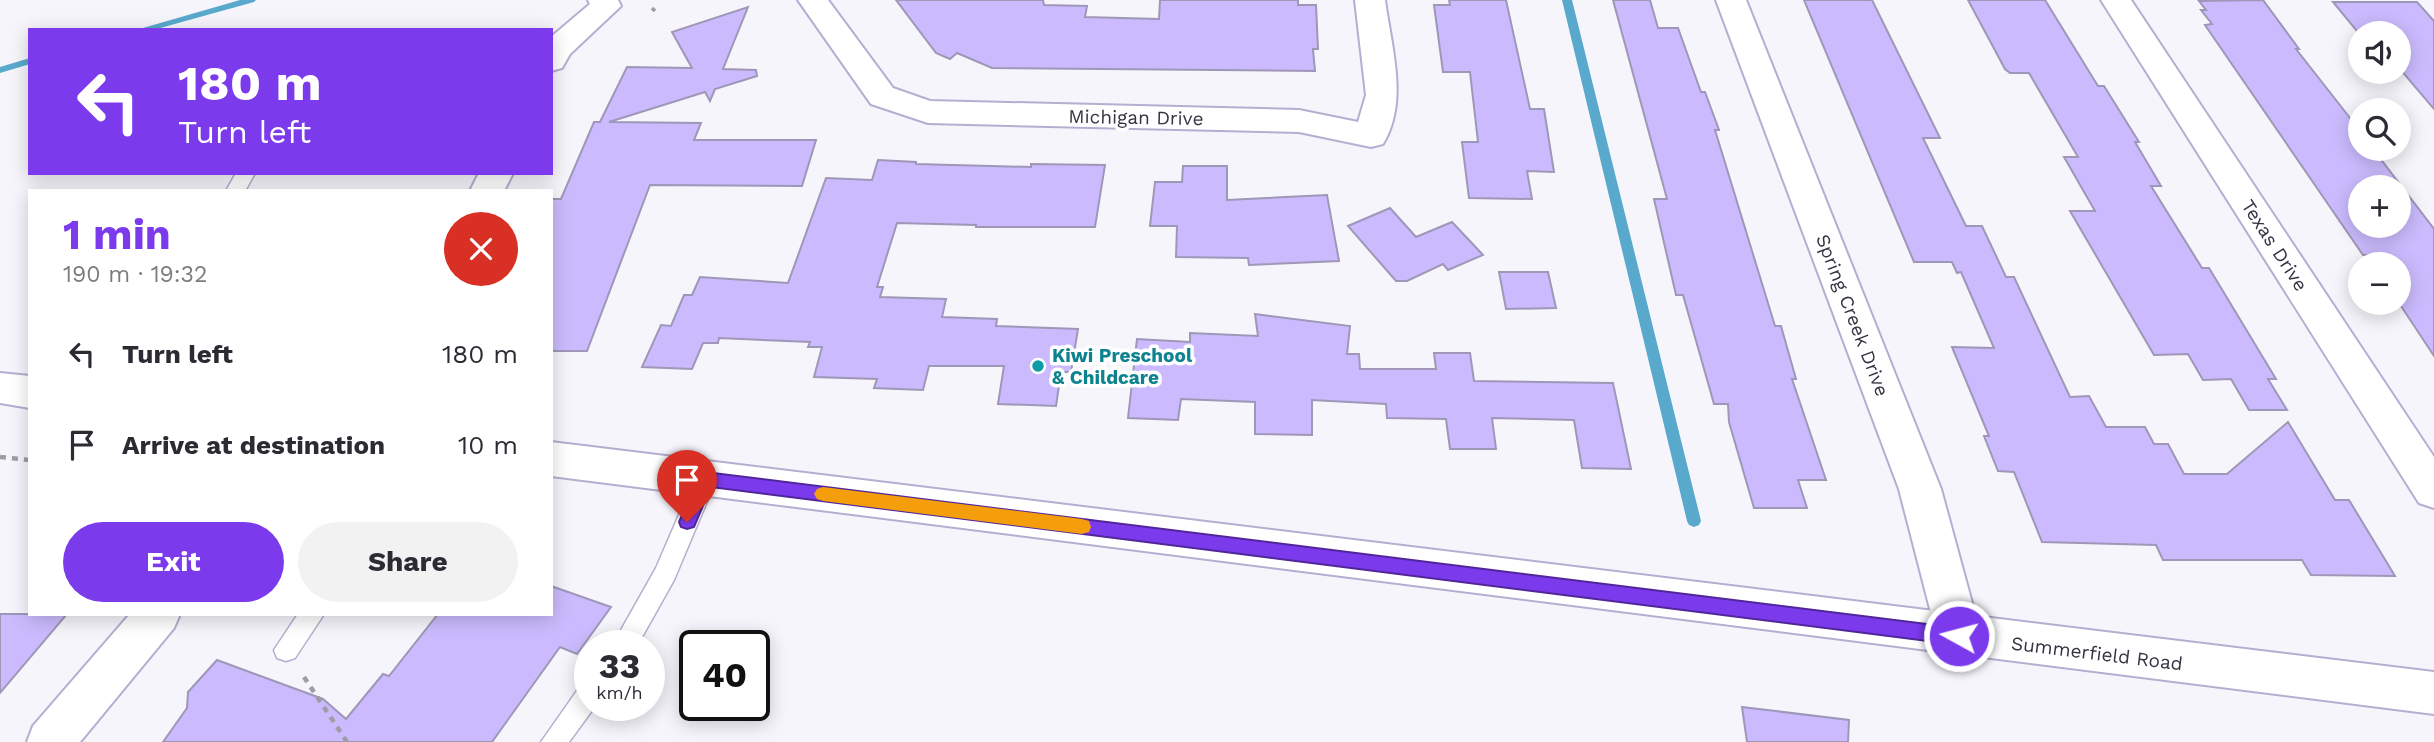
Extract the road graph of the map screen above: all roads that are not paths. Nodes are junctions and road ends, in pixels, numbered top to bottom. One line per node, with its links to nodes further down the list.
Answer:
1 (813, 0): 2 (street, Michigan Drive)
2 (1370, 0)
3 (1731, 0): 15 (street, Spring Creek Drive)
4 (2116, 0): 11 (street, Texas Drive)
5 (628, 5): 6 (street)
6 (553, 57)
7 (0, 388): 8 (street)
8 (28, 392)
9 (553, 459): 10 (street, Summerfield Road)
10 (705, 480): 14 (lane); 15 (street, Summerfield Road)
11 (2434, 491)
12 (156, 616): 19 (street)
13 (312, 616): 16 (lane)
14 (633, 630)
15 (1959, 636): 17 (street, Summerfield Road)
16 (286, 650)
17 (2434, 693)
18 (574, 715): 20 (lane)
19 (50, 742)
20 (554, 742)

